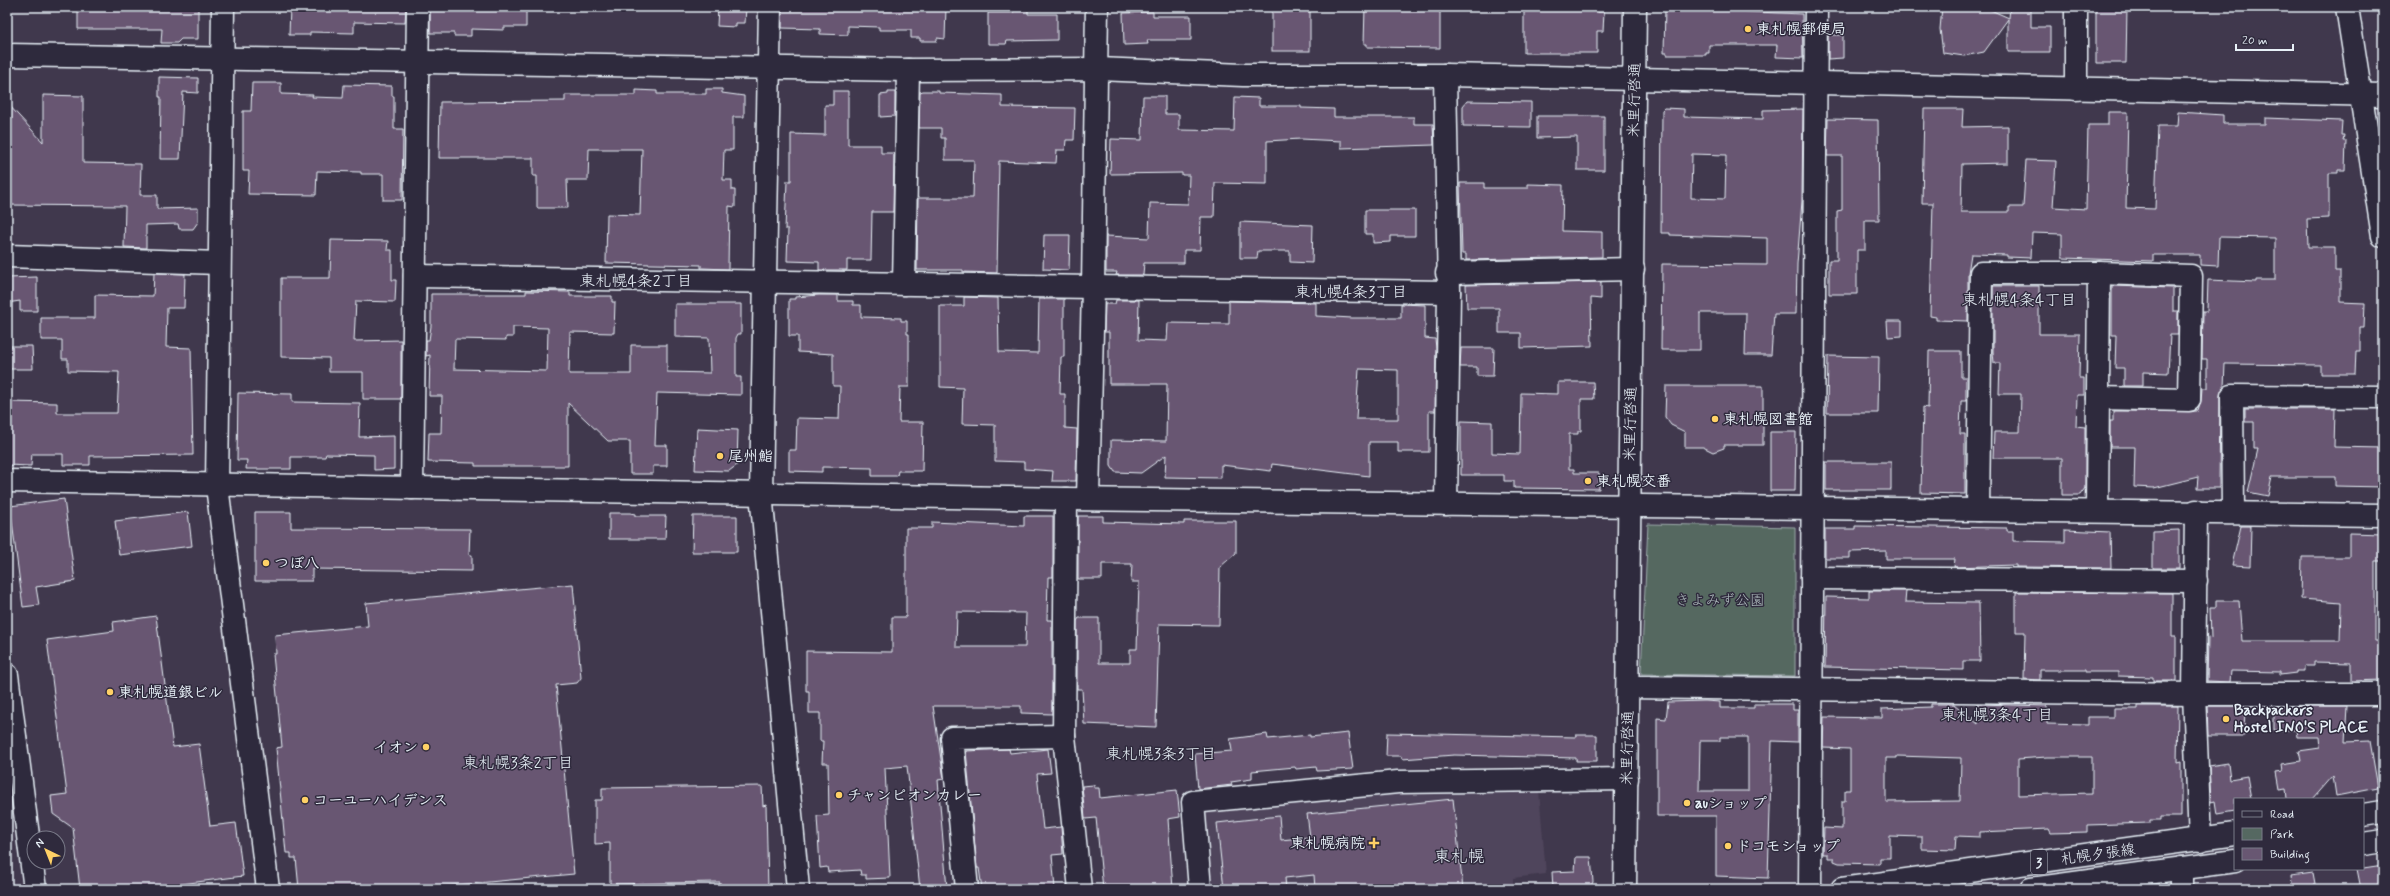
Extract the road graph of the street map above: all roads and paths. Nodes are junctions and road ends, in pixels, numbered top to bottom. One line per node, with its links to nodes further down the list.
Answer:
1 (223, 7): 10 (street)
2 (418, 7): 11 (street)
3 (770, 7): 12 (street)
4 (1097, 7): 13 (street)
5 (1635, 7): 16 (street, 米里行啓通)
6 (1816, 7): 17 (street)
7 (2076, 7): 18 (street)
8 (2347, 7): 19 (street)
9 (7, 55): 10 (street)
10 (221, 59): 11 (street); 23 (street)
11 (418, 62): 12 (street); 26 (street)
12 (769, 68): 14 (street); 27 (street)
13 (1098, 69): 14 (street); 15 (street); 30 (street)
14 (908, 70): 29 (street)
15 (1445, 75): 16 (street); 28 (street)
16 (1635, 79): 17 (street); 24 (street, 米里行啓通)
17 (1817, 83): 18 (street); 41 (street)
18 (2076, 89): 19 (street)
19 (2373, 94): 20 (street)
20 (2379, 182): 21 (street)
21 (2383, 236)
22 (7, 256): 23 (street)
23 (219, 263): 34 (street)
24 (1633, 269): 28 (street); 40 (street, 米里行啓通)
25 (2099, 273): 32 (street); 32 (street); 42 (street)
26 (415, 276): 27 (street); 35 (street)
27 (765, 282): 29 (street); 36 (street)
28 (1448, 283): 30 (street); 39 (street)
29 (904, 284): 30 (street)
30 (1093, 287): 37 (street)
31 (2383, 397): 45 (street)
32 (2098, 398): 43 (street)
33 (7, 481): 34 (street)
34 (217, 486): 35 (street); 65 (street)
35 (412, 488): 36 (street)
36 (761, 493): 38 (street); 66 (street)
37 (1088, 498): 38 (street); 39 (street)
38 (1066, 499): 54 (street)
39 (1446, 504): 40 (street)
40 (1629, 506): 41 (street); 50 (street, 米里行啓通)
41 (1813, 507): 42 (street); 47 (street)
42 (1978, 510): 43 (street)
43 (2097, 510): 44 (street)
44 (2196, 511): 45 (street); 48 (street)
45 (2233, 512): 46 (street)
46 (2383, 515)
47 (1812, 578): 48 (street); 51 (street)
48 (2196, 581): 52 (street)
49 (7, 675): 64 (street)
50 (1628, 687): 51 (street); 55 (street, 米里行啓通)
51 (1811, 689): 52 (street); 71 (street)
52 (2194, 694): 53 (street); 59 (street)
53 (2383, 694)
54 (1064, 736): 67 (street); 68 (street)
55 (1627, 779): 69 (street); 70 (street, 米里行啓通)
56 (2383, 812): 57 (street)
57 (2364, 815)
58 (2234, 834): 59 (street, 札幌夕張線 / 3)
59 (2200, 840): 72 (street, 札幌夕張線 / 3)
60 (2383, 841): 61 (street)
61 (2364, 844)
62 (2234, 861): 63 (street, 札幌夕張線 / 3)
63 (2182, 868): 73 (street, 札幌夕張線 / 3); 74 (street)
64 (34, 889)
65 (268, 889)
66 (798, 889)
67 (967, 889)
68 (1080, 889)
69 (1200, 889)
70 (1626, 889)
71 (1810, 889)
72 (1842, 889)
73 (2032, 889)
74 (2182, 889)

